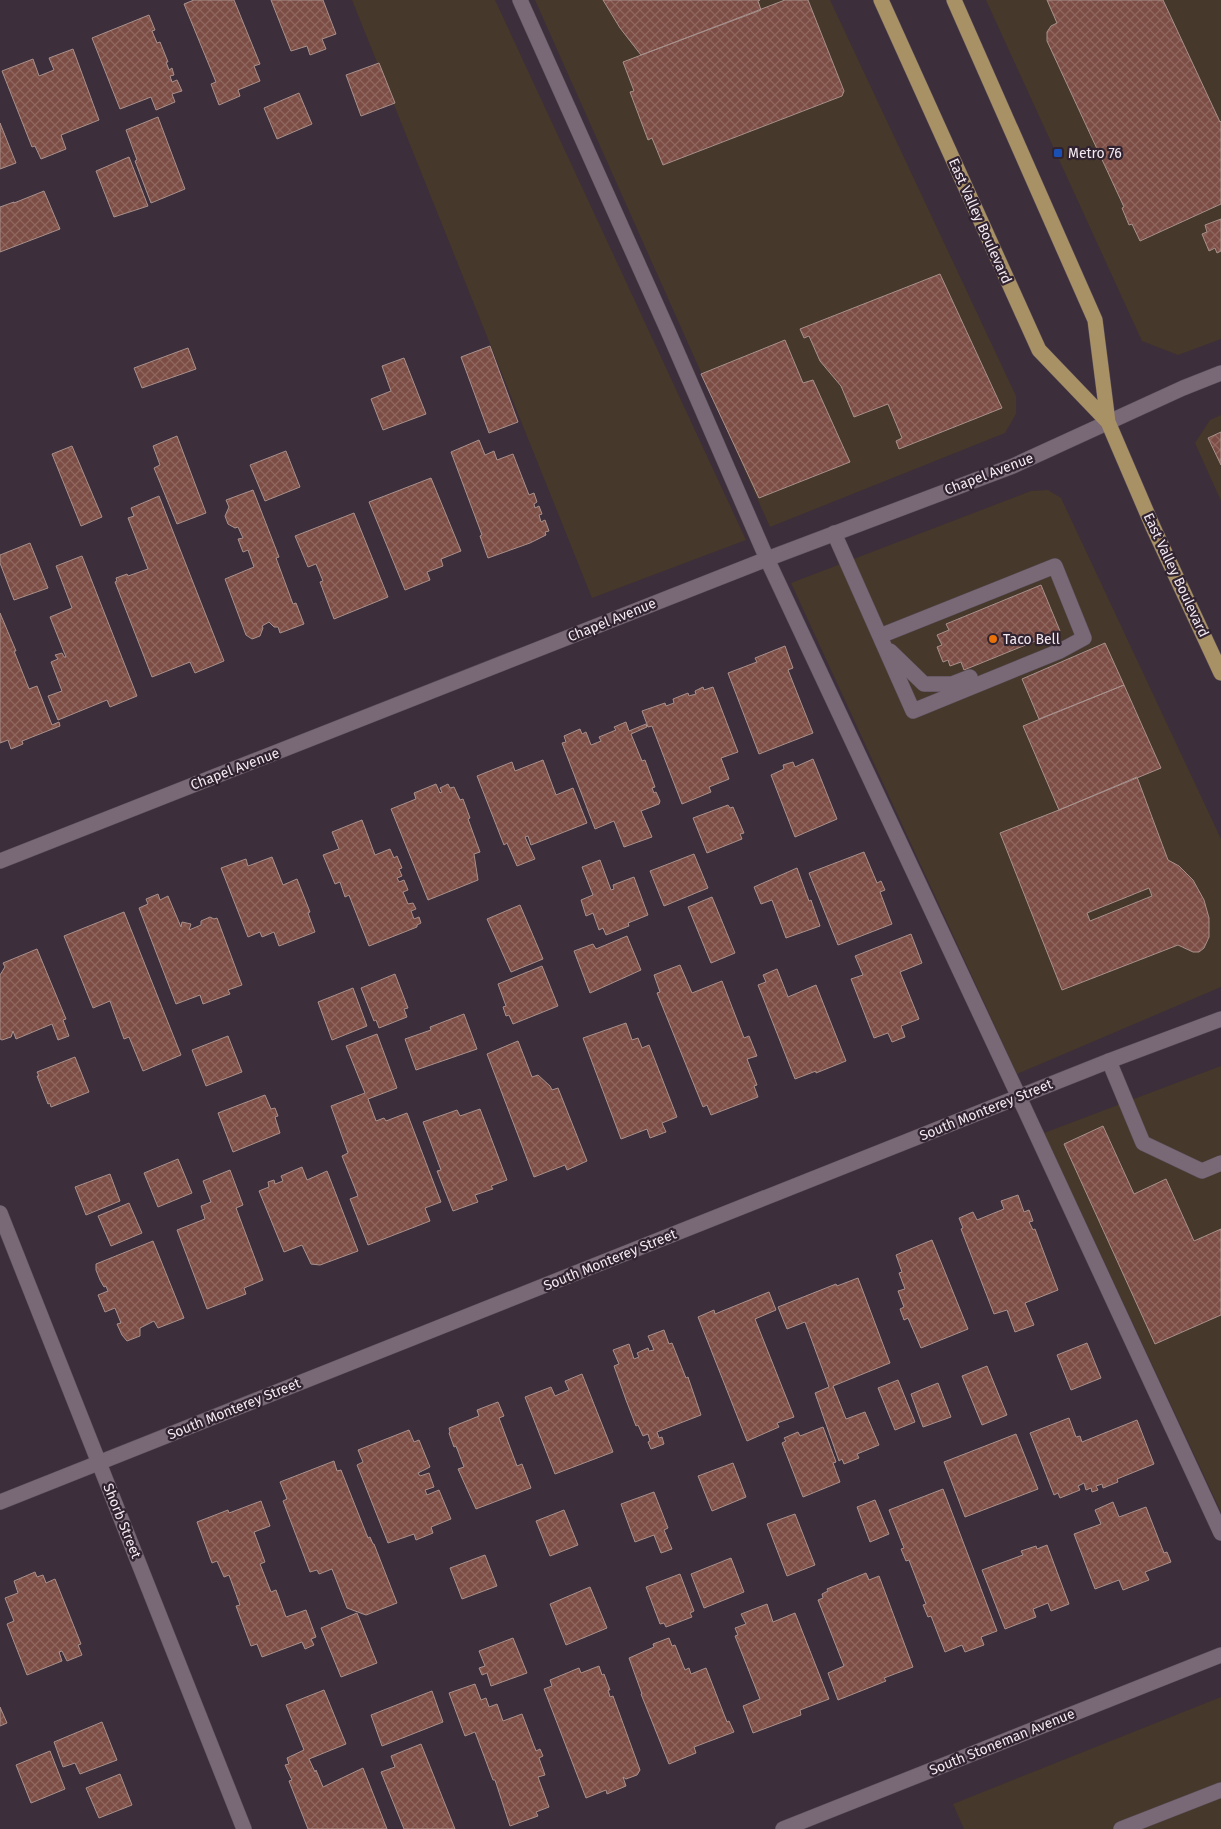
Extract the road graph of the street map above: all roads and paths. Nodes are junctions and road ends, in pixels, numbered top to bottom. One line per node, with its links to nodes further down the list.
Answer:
1 (520, 0): 7 (street)
2 (880, 0): 5 (main road, East Valley Boulevard)
3 (954, 0): 5 (main road, East Valley Boulevard)
4 (1221, 374): 5 (street, Chapel Avenue)
5 (1108, 422): 6 (street, Chapel Avenue); 10 (main road, East Valley Boulevard)
6 (834, 534): 7 (street, Chapel Avenue); 9 (street)
7 (766, 559): 11 (street, Chapel Avenue); 14 (street)
8 (1084, 638): 9 (street); 9 (street); 9 (street)
9 (882, 641)
10 (1221, 673)
11 (0, 861)
12 (1221, 1019): 13 (street, South Monterey Street)
13 (1109, 1061): 14 (street, South Monterey Street); 15 (street)
14 (1019, 1097): 17 (street, South Monterey Street); 19 (street)
15 (1221, 1162)
16 (0, 1213): 17 (street, Shorb Street)
17 (98, 1463): 18 (street, South Monterey Street); 22 (street, Shorb Street)
18 (0, 1502)
19 (1221, 1533)
20 (1221, 1655): 23 (street, South Stoneman Avenue)
21 (1221, 1790): 24 (street)
22 (244, 1829)
23 (783, 1829)
24 (1121, 1829)

